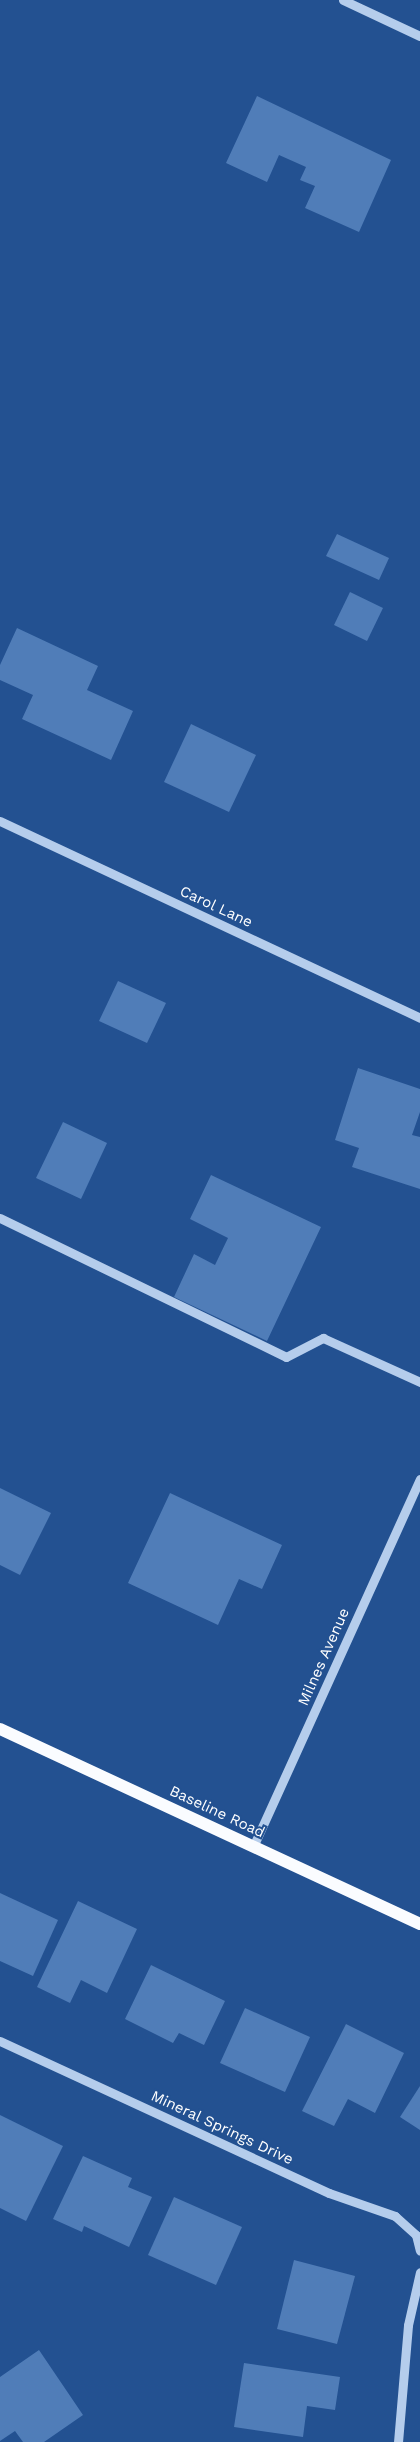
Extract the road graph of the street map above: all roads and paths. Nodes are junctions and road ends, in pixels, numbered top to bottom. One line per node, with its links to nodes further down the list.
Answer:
1 (343, 0): 2 (street)
2 (420, 36)
3 (0, 821): 4 (street, Carol Lane)
4 (420, 1018)
5 (0, 1218): 6 (street)
6 (420, 1382)
7 (420, 1479): 9 (street, Milnes Avenue)
8 (0, 1729): 9 (main road, Baseline Road)
9 (253, 1846): 10 (main road, Baseline Road)
10 (420, 1924)
11 (0, 2041): 12 (street, Mineral Springs Drive)
12 (420, 2251)
13 (420, 2272): 14 (street)
14 (398, 2442)

